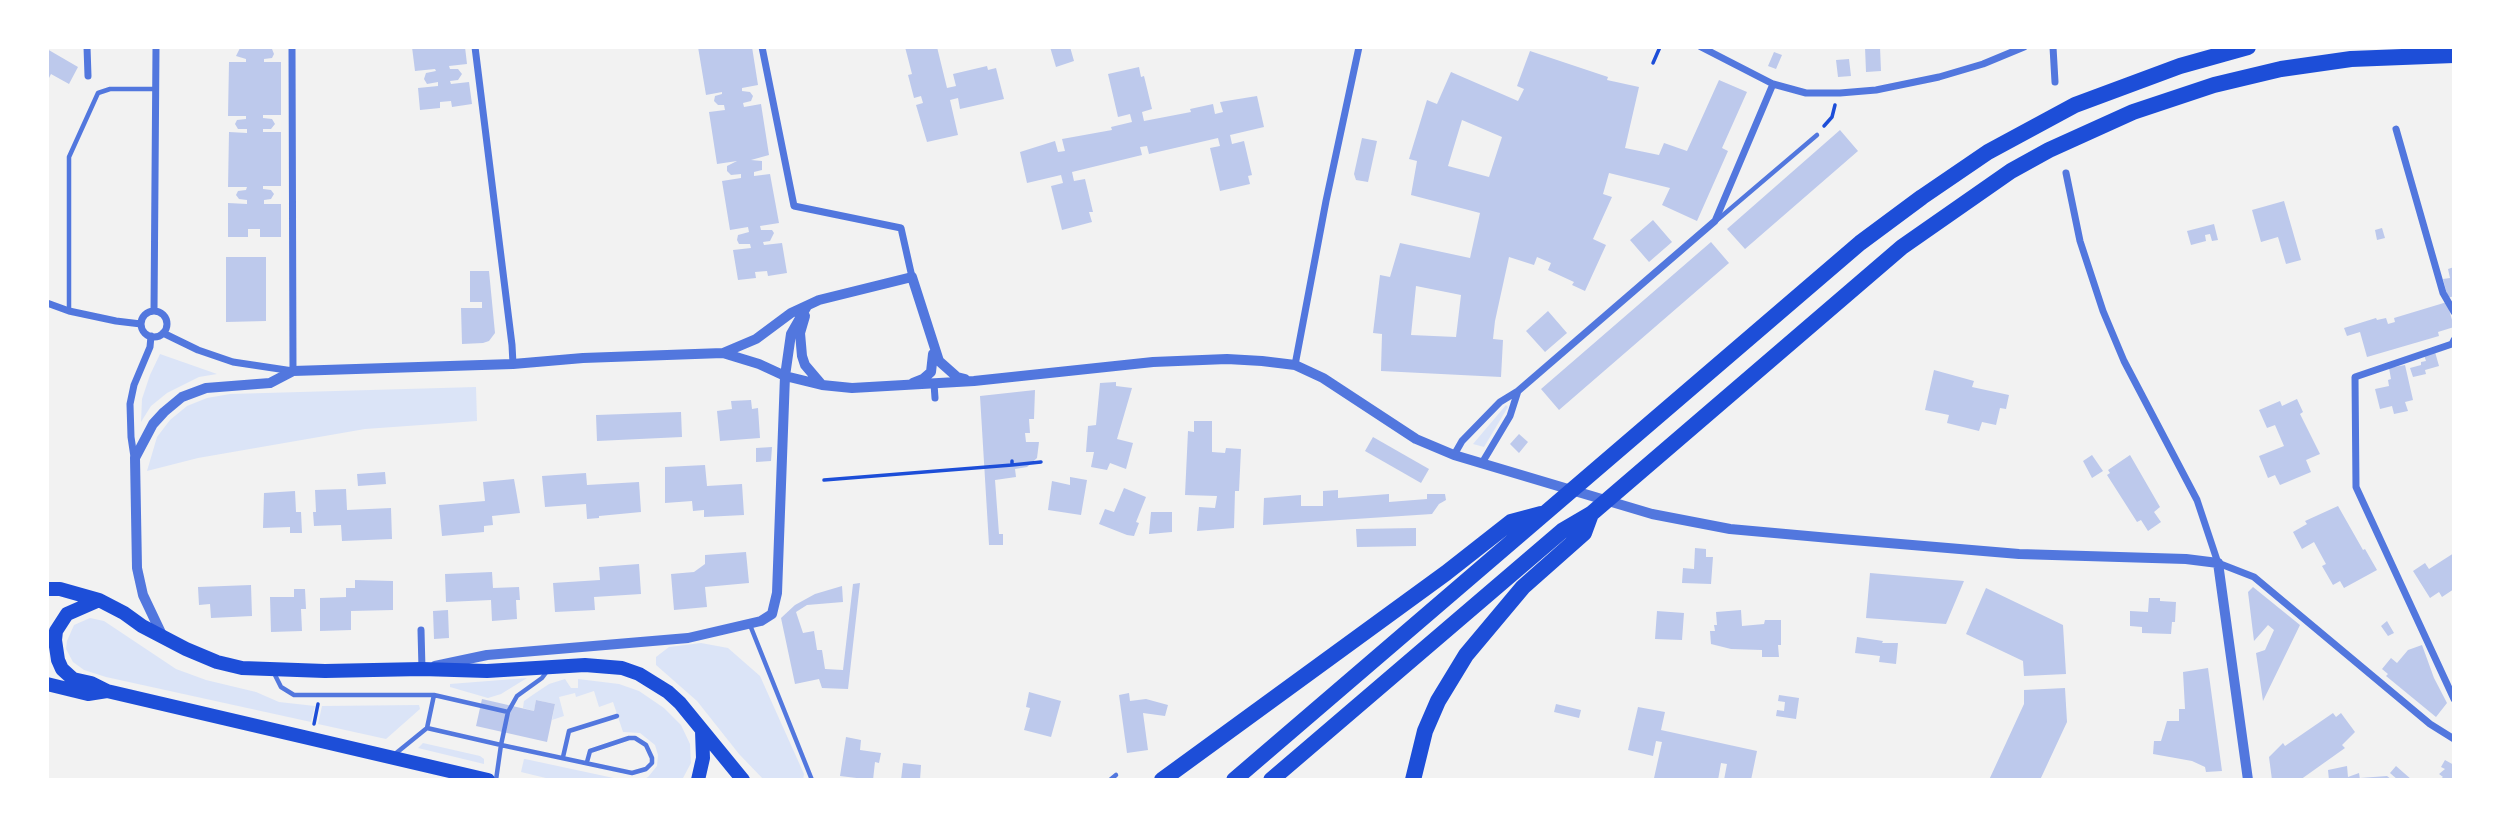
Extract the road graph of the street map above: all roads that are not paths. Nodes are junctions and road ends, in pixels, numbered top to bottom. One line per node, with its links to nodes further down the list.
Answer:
1 (87, 47): 12 (street)
2 (156, 47): 15 (street)
3 (292, 47): 34 (street)
4 (475, 47): 32 (street)
5 (762, 47): 20 (street)
6 (1359, 47): 33 (street)
7 (2024, 47): 14 (street)
8 (2053, 47): 13 (street)
9 (2248, 47): 45 (highway)
10 (1703, 48): 14 (street)
11 (2454, 55): 46 (highway)
12 (88, 76)
13 (2055, 82)
14 (1773, 84): 19 (street)
15 (156, 89): 23 (lane); 24 (street)
16 (2396, 129): 25 (street)
17 (1817, 135): 19 (lane)
18 (2066, 173): 47 (street)
19 (1716, 221): 40 (street)
20 (912, 277): 22 (street); 30 (street)
21 (47, 303): 23 (street)
22 (807, 306): 31 (street); 35 (street); 38 (street)
23 (69, 311): 26 (street)
24 (155, 311): 26 (street); 27 (street)
25 (2454, 312)
26 (141, 324): 28 (street)
27 (163, 332): 28 (street); 34 (street)
28 (151, 336): 43 (street)
29 (2454, 340): 59 (street)
30 (933, 348): 36 (street); 39 (street)
31 (723, 353): 32 (street); 35 (street)
32 (513, 364): 34 (street)
33 (1295, 365): 36 (street); 42 (street)
34 (293, 371): 43 (street)
35 (785, 376): 38 (street); 50 (street)
36 (974, 381): 37 (street)
37 (934, 384): 39 (street); 41 (street)
38 (822, 385): 39 (street)
39 (907, 385)
40 (1518, 391): 42 (street); 44 (street)
41 (935, 398)
42 (1454, 455): 44 (street)
43 (135, 458): 52 (street)
44 (1482, 463): 47 (street)
45 (1546, 512): 76 (highway); 77 (highway)
46 (1591, 514): 78 (highway); 79 (highway)
47 (2218, 563): 64 (street); 80 (street)
48 (47, 589): 49 (main road)
49 (99, 600): 52 (main road); 57 (main road)
50 (749, 625): 54 (street); 74 (lane)
51 (421, 630): 54 (street)
52 (162, 635): 55 (main road)
53 (551, 666): 54 (main road); 60 (lane); 63 (main road)
54 (422, 668): 55 (main road)
55 (272, 670): 58 (lane)
56 (47, 684): 57 (main road)
57 (107, 691): 66 (main road)
58 (434, 695): 60 (lane); 62 (lane)
59 (2454, 699)
60 (508, 712): 65 (lane)
61 (617, 716): 67 (lane)
62 (426, 728): 65 (lane); 66 (lane)
63 (702, 731): 72 (main road); 73 (main road)
64 (2454, 739)
65 (501, 745): 67 (lane); 71 (lane)
66 (391, 757): 70 (main road)
67 (563, 757): 68 (lane)
68 (587, 762): 68 (lane)
69 (1116, 775): 75 (lane)
70 (488, 780)
71 (496, 780)
72 (698, 780)
73 (743, 780)
74 (813, 780)
75 (1110, 780)
76 (1162, 780)
77 (1234, 780)
78 (1271, 780)
79 (1413, 780)
80 (2248, 780)

